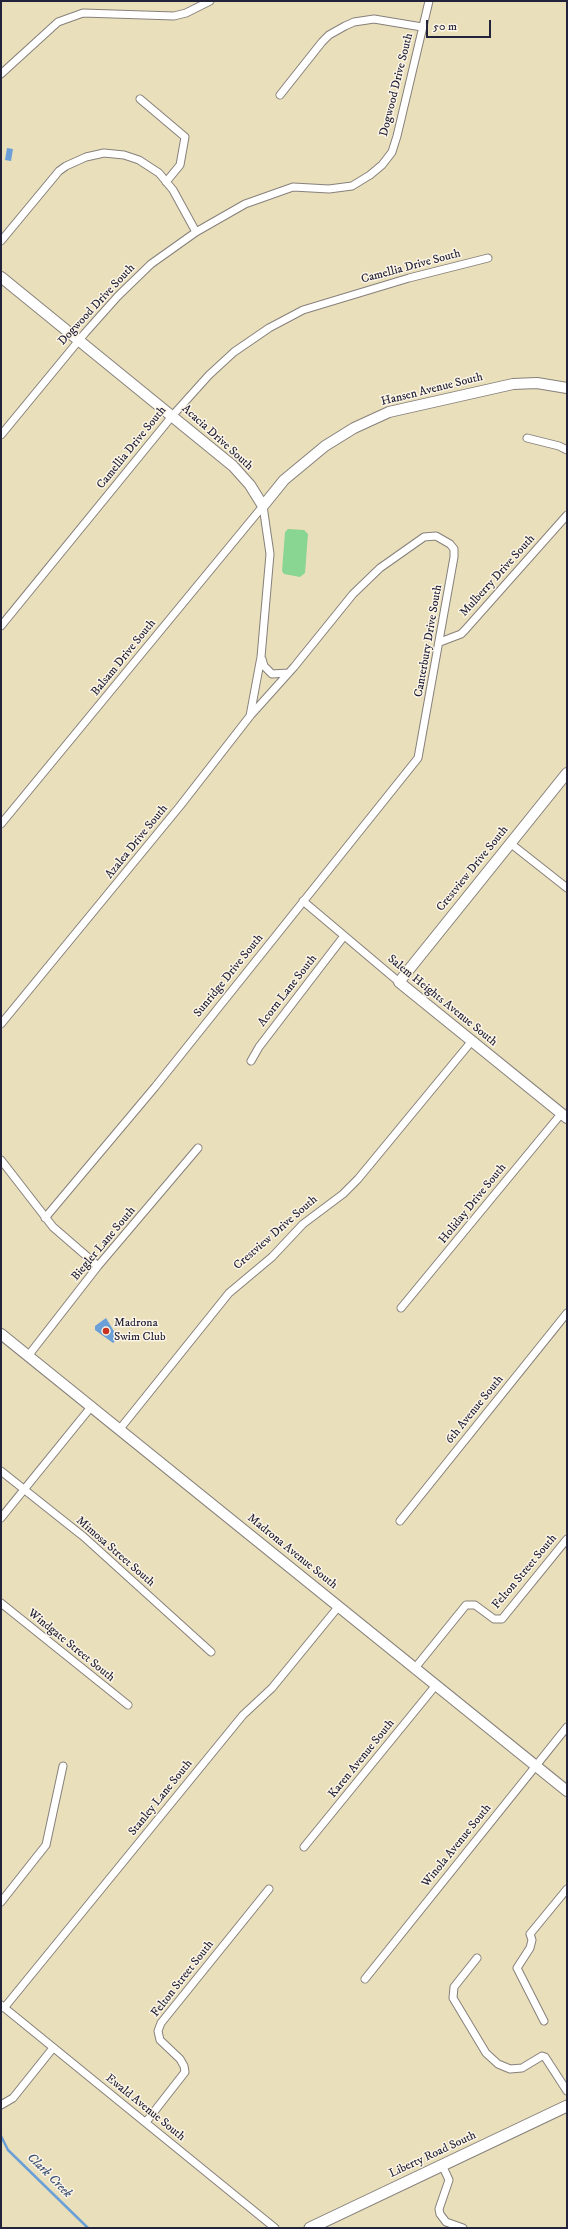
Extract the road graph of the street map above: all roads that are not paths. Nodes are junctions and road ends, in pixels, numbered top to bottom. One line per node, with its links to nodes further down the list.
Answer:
1 (210, 1): 4 (street)
2 (429, 1): 3 (street, Dogwood Drive South)
3 (422, 27): 5 (street); 8 (street, Dogwood Drive South)
4 (1, 74)
5 (280, 95)
6 (140, 99): 7 (street)
7 (166, 182): 8 (street); 9 (street)
8 (196, 232): 12 (street, Dogwood Drive South)
9 (1, 241)
10 (488, 258): 14 (street, Camellia Drive South)
11 (1, 277): 12 (street, Acacia Drive South)
12 (79, 339): 14 (street, Acacia Drive South); 15 (street, Dogwood Drive South)
13 (567, 388): 18 (street, Hansen Avenue South)
14 (173, 415): 18 (street, Acacia Drive South); 21 (street, Camellia Drive South)
15 (1, 435)
16 (527, 438): 17 (street)
17 (567, 450)
18 (263, 506): 23 (street, Acacia Drive South); 28 (street, Balsam Drive South)
19 (567, 515): 22 (street, Mulberry Drive South)
20 (450, 544): 22 (street, Canterbury Drive South); 24 (street, Azalea Drive South)
21 (1, 626)
22 (440, 642): 26 (street, Canterbury Drive South)
23 (261, 657): 24 (street); 25 (street, Acacia Drive South)
24 (288, 673): 25 (street, Azalea Drive South)
25 (250, 716): 34 (street, Azalea Drive South)
26 (422, 744): 31 (street, Sunridge Drive South)
27 (567, 773): 29 (street, Crestview Drive South)
28 (1, 824)
29 (510, 843): 30 (street); 33 (street, Crestview Drive South)
30 (567, 888)
31 (303, 901): 32 (street, Salem Heights Avenue South); 40 (street, Sunridge Drive South)
32 (344, 936): 33 (street, Salem Heights Avenue South); 36 (street, Acorn Lane South)
33 (399, 982): 35 (street, Salem Heights Avenue South)
34 (1, 1024)
35 (471, 1042): 37 (street, Salem Heights Avenue South); 47 (street, Crestview Drive South)
36 (251, 1061)
37 (564, 1116): 42 (street, Holiday Drive South)
38 (198, 1148): 41 (street, Biegler Lane South)
39 (1, 1160): 40 (street)
40 (45, 1218): 41 (street)
41 (98, 1266): 45 (street, Biegler Lane South)
42 (401, 1308)
43 (567, 1313): 51 (street, 6th Avenue South)
44 (1, 1334): 45 (street, Madrona Avenue South)
45 (28, 1356): 46 (street, Madrona Avenue South)
46 (92, 1407): 47 (street, Madrona Avenue South); 49 (street)
47 (119, 1430): 54 (street, Madrona Avenue South)
48 (1, 1471): 49 (street, Mimosa Street South)
49 (24, 1489): 50 (street); 55 (street, Mimosa Street South)
50 (1, 1518)
51 (400, 1521)
52 (567, 1539): 56 (street, Felton Street South)
53 (1, 1603): 58 (street, Windgate Street South)
54 (338, 1606): 56 (street, Madrona Avenue South); 69 (street, Stanley Lane South)
55 (211, 1652)
56 (415, 1668): 57 (street, Madrona Avenue South)
57 (436, 1685): 61 (street, Madrona Avenue South); 63 (street, Karen Avenue South)
58 (128, 1705)
59 (567, 1727): 61 (street, Winola Avenue South)
60 (64, 1766): 66 (street)
61 (536, 1766): 62 (street, Madrona Avenue South); 68 (street, Winola Avenue South)
62 (567, 1790)
63 (304, 1846)
64 (269, 1889): 75 (street, Felton Street South)
65 (567, 1889): 70 (street)
66 (1, 1902)
67 (477, 1958): 72 (street)
68 (365, 1980)
69 (2, 2007): 71 (street, Ewald Avenue South)
70 (544, 2021)
71 (53, 2048): 73 (street); 75 (street, Ewald Avenue South)
72 (567, 2091)
73 (1, 2105)
74 (567, 2106): 76 (main road, Liberty Road South)
75 (146, 2122): 77 (street, Ewald Avenue South)
76 (442, 2165): 78 (main road, Liberty Road South); 79 (street)
77 (275, 2228)
78 (310, 2228)
79 (463, 2228)

